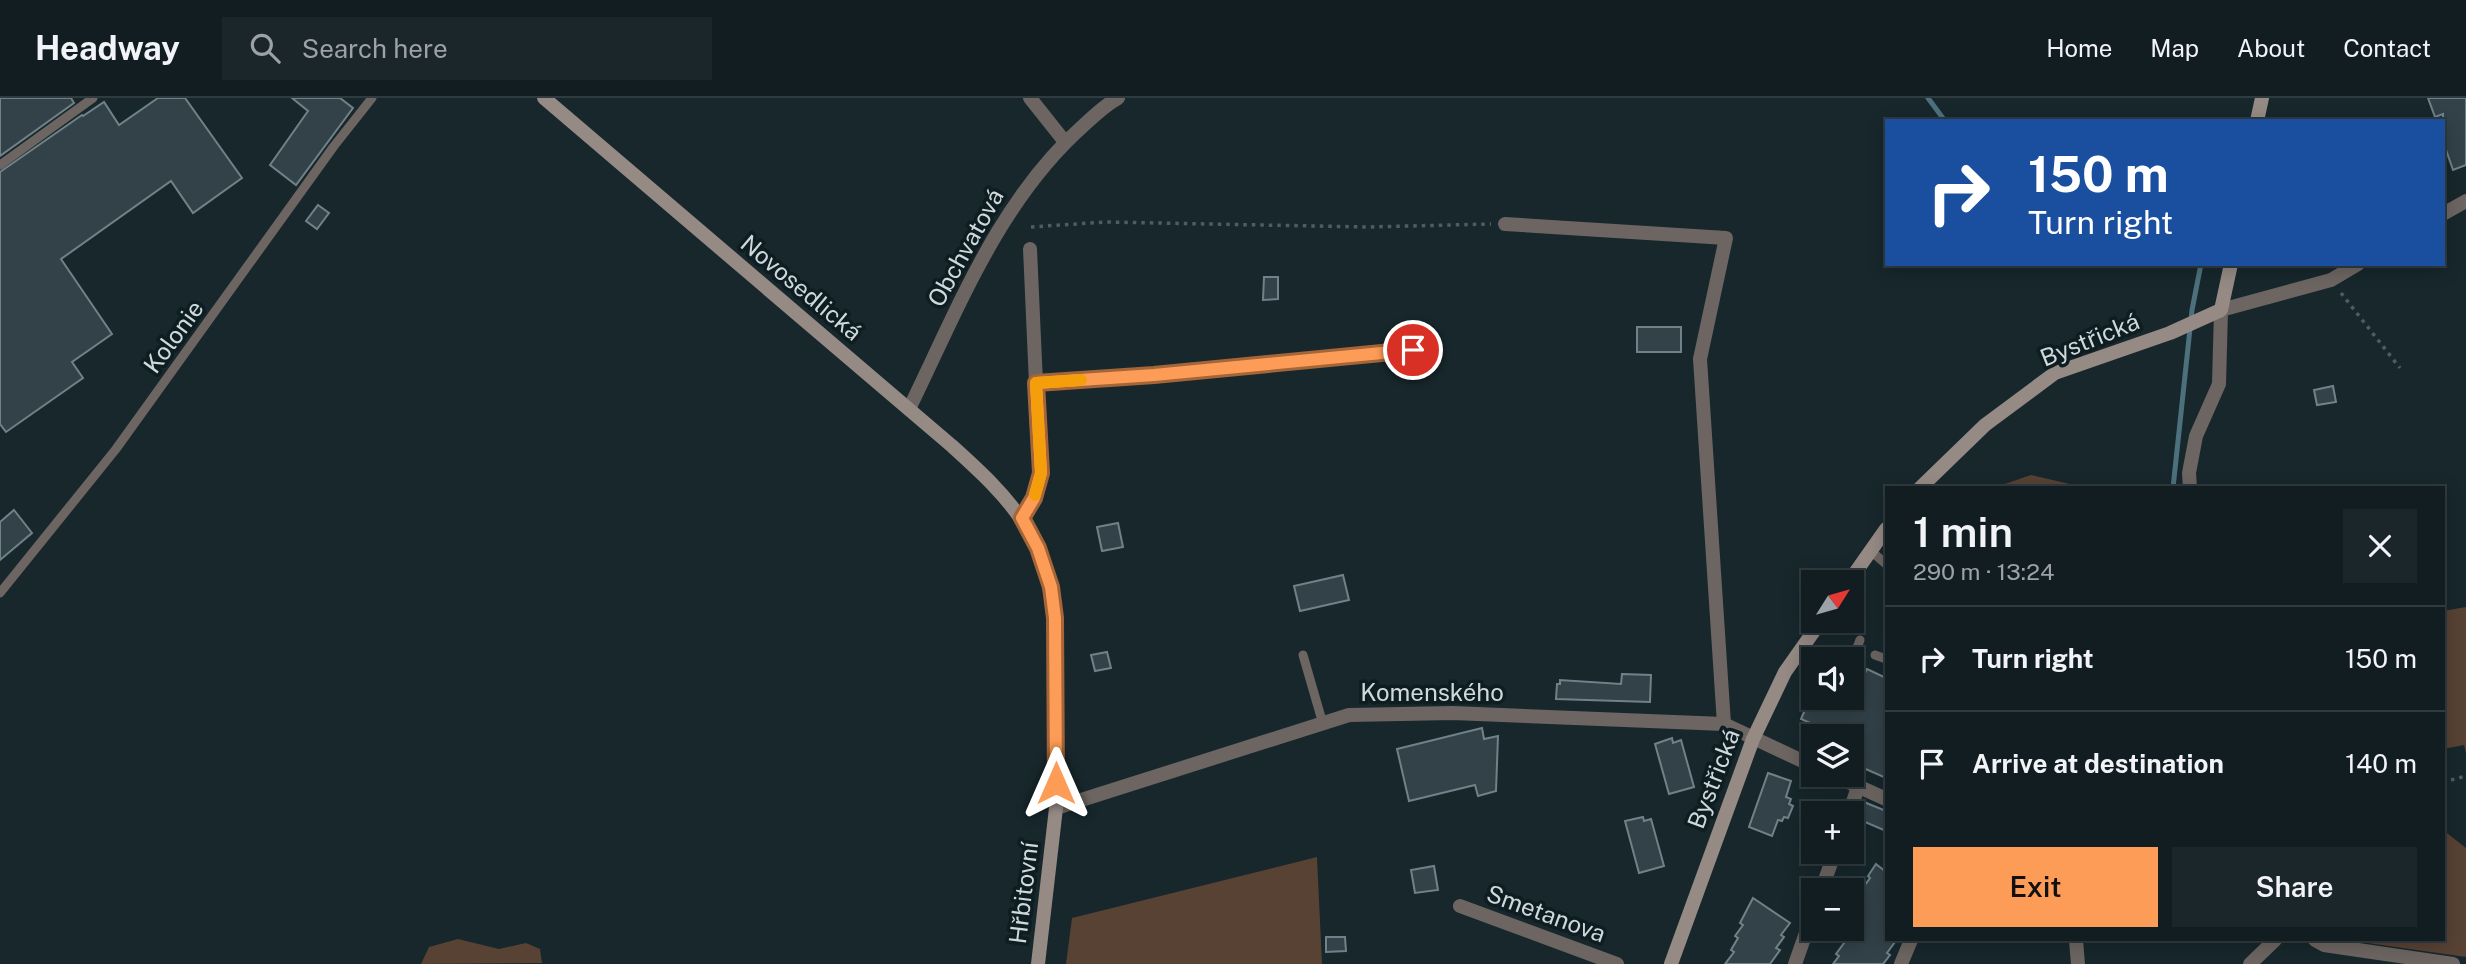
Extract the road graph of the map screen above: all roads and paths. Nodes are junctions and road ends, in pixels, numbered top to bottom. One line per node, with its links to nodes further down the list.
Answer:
1 (93, 98): 9 (lane)
2 (372, 98): 31 (lane, Kolonie)
3 (544, 98): 23 (street, Novosedlická)
4 (1030, 98): 8 (street)
5 (1118, 98): 8 (street, Obchvatová)
6 (2262, 98): 7 (street)
7 (2258, 119)
8 (1065, 142): 10 (street, Obchvatová)
9 (0, 165)
10 (1020, 194): 14 (path); 23 (street, Obchvatová)
11 (2466, 201): 12 (street)
12 (2445, 213)
13 (1506, 224): 14 (path); 40 (street)
14 (1031, 227): 15 (path)
15 (1030, 249): 22 (street)
16 (2231, 266): 19 (street)
17 (2355, 266): 18 (street)
18 (2331, 281): 19 (street); 21 (path)
19 (2221, 310): 24 (street, Bystřická); 25 (street)
20 (1413, 350): 22 (street)
21 (2400, 368)
22 (1036, 383): 26 (street)
23 (909, 410): 26 (street, Novosedlická)
24 (1922, 486)
25 (2190, 486)
26 (1022, 518): 48 (street, Hřbitovní)
27 (1885, 530): 28 (street)
28 (1871, 551): 29 (lane); 30 (street)
29 (1885, 563)
30 (1857, 570)
31 (0, 593)
32 (1812, 634): 35 (street, Bystřická)
33 (1860, 640): 34 (lane)
34 (1857, 647)
35 (1800, 651): 41 (street, Bystřická)
36 (1303, 655): 39 (lane)
37 (1875, 655): 38 (lane)
38 (1885, 659)
39 (1323, 724): 40 (street, Komenského); 48 (street, Komenského)
40 (1724, 724): 41 (street, Komenského)
41 (1753, 739): 42 (street, Komenského); 57 (street, Bystřická)
42 (1801, 761)
43 (2466, 776): 44 (path)
44 (2451, 780)
45 (1858, 787): 46 (street); 47 (street)
46 (1885, 799)
47 (1853, 801)
48 (1056, 808): 55 (street, Hřbitovní)
49 (1460, 906): 56 (street, Smetanova)
50 (1803, 941): 58 (street)
51 (1911, 941): 59 (street)
52 (2076, 941): 60 (street)
53 (2274, 941): 61 (street)
54 (2317, 941): 62 (street)
55 (1038, 964)
56 (1616, 964)
57 (1671, 964)
58 (1795, 964)
59 (1901, 964)
60 (2078, 964)
61 (2250, 964)
62 (2453, 964)

